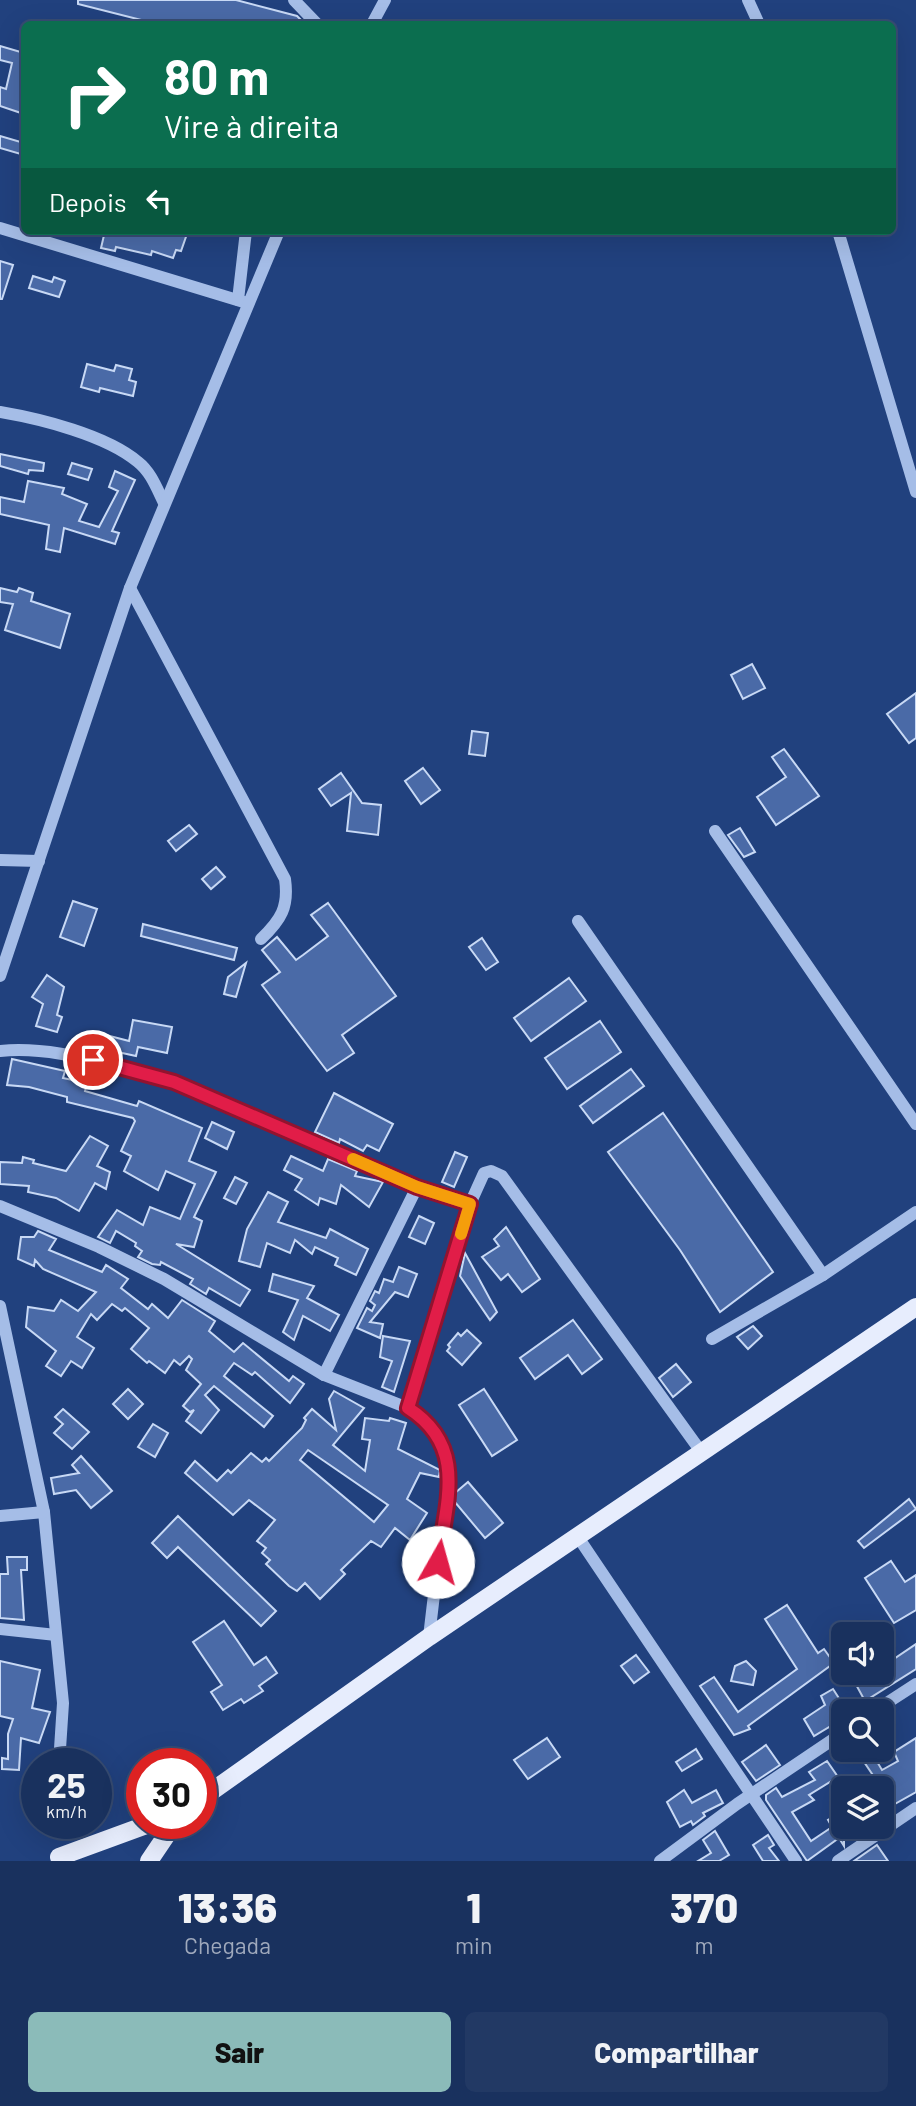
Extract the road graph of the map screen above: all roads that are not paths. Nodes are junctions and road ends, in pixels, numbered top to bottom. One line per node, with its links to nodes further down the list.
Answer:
1 (294, 0): 4 (street)
2 (384, 0): 5 (street)
3 (748, 0): 6 (street)
4 (313, 21)
5 (374, 21)
6 (758, 21)
7 (0, 228): 8 (street)
8 (21, 234)
9 (23, 235): 13 (street)
10 (246, 235): 13 (street)
11 (277, 235): 13 (street)
12 (839, 235): 15 (street)
13 (243, 301): 16 (street)
14 (0, 412): 16 (street)
15 (916, 492)
16 (164, 503): 17 (street)
17 (130, 588): 20 (street); 22 (street)
18 (715, 831): 25 (street)
19 (0, 860): 20 (street)
20 (39, 861): 23 (street)
21 (579, 921): 30 (street)
22 (261, 939)
23 (0, 976)
24 (0, 1051): 26 (street)
25 (916, 1124)
26 (417, 1187): 27 (street); 35 (street)
27 (470, 1204): 36 (street); 37 (street)
28 (0, 1206): 35 (street)
29 (916, 1212): 30 (street)
30 (823, 1275): 33 (street)
31 (0, 1306): 34 (street)
32 (916, 1307): 37 (main road)
33 (712, 1339)
34 (5, 1359): 38 (street)
35 (324, 1374): 36 (street)
36 (408, 1408): 43 (street)
37 (702, 1452): 40 (main road)
38 (44, 1512): 39 (street); 42 (street)
39 (0, 1516)
40 (578, 1536): 43 (main road); 49 (street)
41 (0, 1629): 42 (street)
42 (56, 1635): 47 (street)
43 (429, 1637): 48 (main road)
44 (916, 1684): 45 (street)
45 (893, 1699)
46 (831, 1741): 49 (street)
47 (60, 1748)
48 (217, 1788)
49 (751, 1797): 56 (street); 57 (street)
50 (916, 1808): 58 (street)
51 (126, 1833): 53 (main road)
52 (164, 1839): 55 (main road)
53 (55, 1859): 54 (main road)
54 (85, 1861)
55 (149, 1861)
56 (660, 1861)
57 (796, 1861)
58 (838, 1861)

